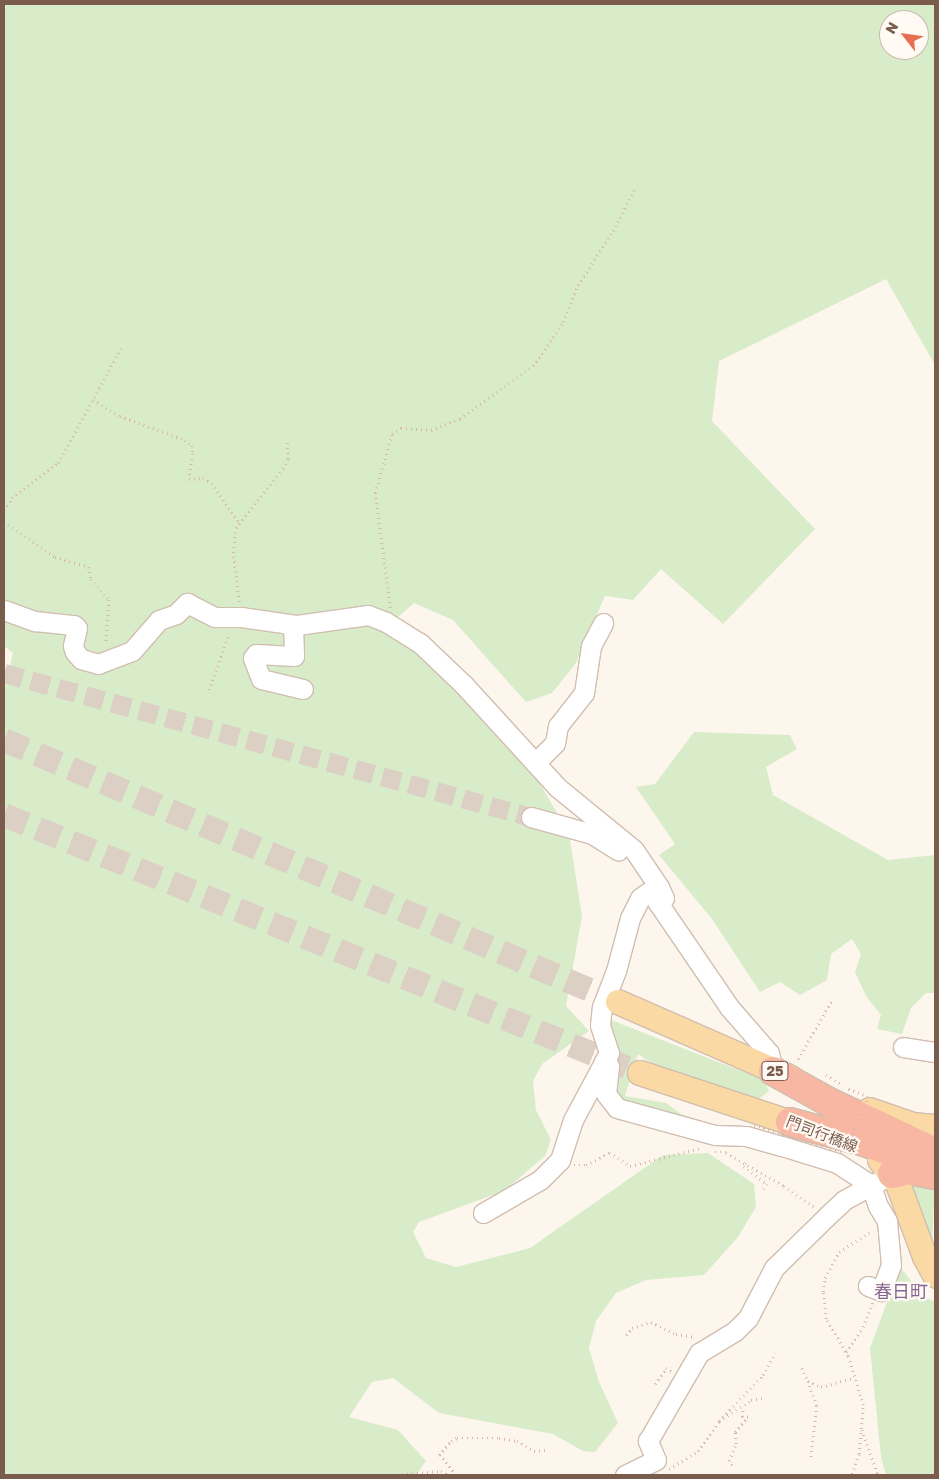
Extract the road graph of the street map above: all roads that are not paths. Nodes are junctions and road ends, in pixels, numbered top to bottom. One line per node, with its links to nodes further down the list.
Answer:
1 (4, 610): 3 (street)
2 (603, 623): 5 (street)
3 (293, 625): 4 (street); 5 (street)
4 (303, 689)
5 (535, 763): 7 (street)
6 (532, 817): 7 (street)
7 (654, 897): 11 (street); 12 (street)
8 (618, 1002): 12 (main road, 25)
9 (903, 1047): 10 (street)
10 (935, 1052)
11 (604, 1061): 19 (street); 20 (street)
12 (773, 1071): 15 (main road, 25); 16 (highway)
13 (640, 1073): 14 (main road, 門司行橋線)
14 (790, 1122): 17 (highway); 19 (main road, 門司行橋線)
15 (935, 1127)
16 (935, 1152)
17 (935, 1169)
18 (935, 1175): 19 (highway)
19 (882, 1179): 21 (main road, 門司行橋線); 22 (street); 23 (street)
20 (483, 1213)
21 (935, 1274)
22 (873, 1288)
23 (625, 1475)

